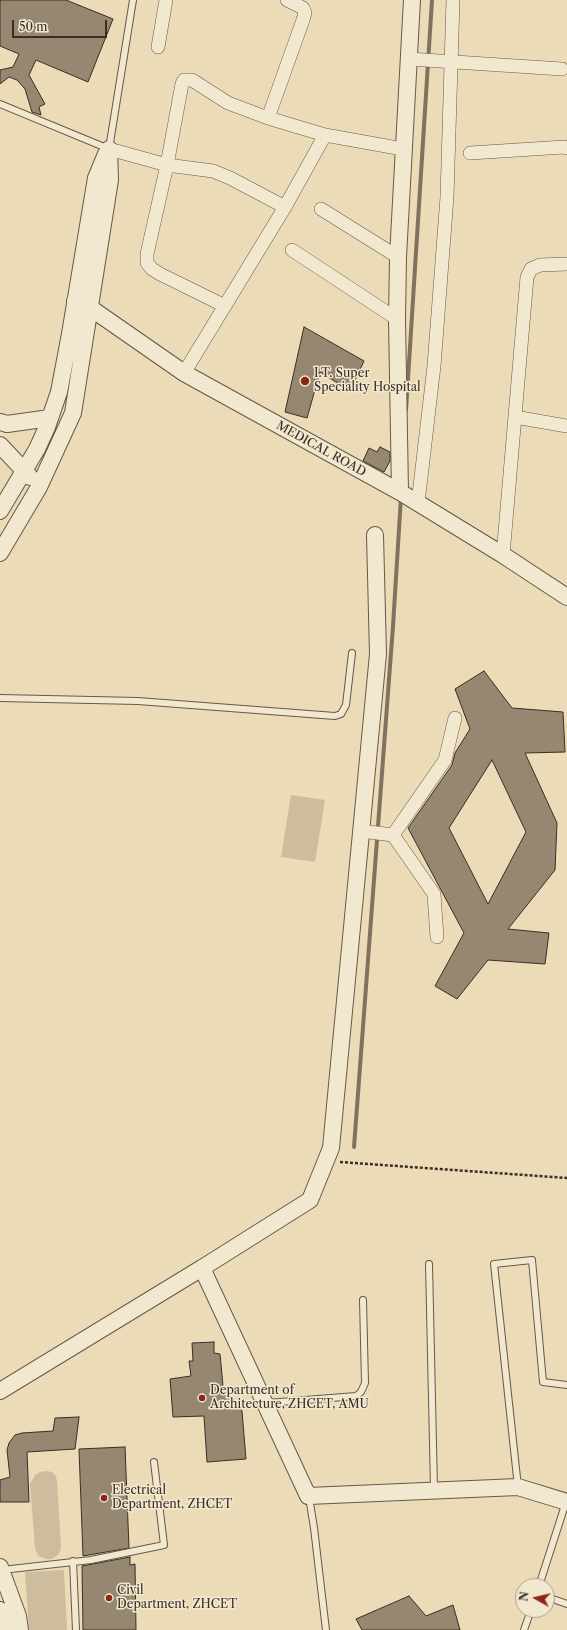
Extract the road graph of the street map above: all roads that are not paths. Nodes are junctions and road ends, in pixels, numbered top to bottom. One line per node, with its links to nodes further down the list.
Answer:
1 (126, 0): 6 (lane)
2 (166, 0): 7 (street)
3 (286, 0): 12 (street)
4 (412, 0): 8 (street)
5 (453, 0): 9 (street)
6 (133, 2): 14 (lane)
7 (158, 47)
8 (409, 59): 9 (street); 16 (street)
9 (447, 62): 10 (street); 36 (street)
10 (562, 69)
11 (0, 104): 14 (lane)
12 (268, 118): 13 (street); 18 (street)
13 (325, 135): 16 (street); 19 (street)
14 (109, 148): 18 (street); 24 (street)
15 (567, 148): 17 (street)
16 (403, 149): 22 (street)
17 (470, 153)
18 (167, 165): 19 (street); 25 (street)
19 (285, 207): 25 (street)
20 (321, 210): 22 (street)
21 (292, 250): 26 (street)
22 (398, 257): 26 (street)
23 (567, 264): 28 (street)
24 (82, 304): 27 (street, MEDICAL ROAD); 29 (street); 34 (street)
25 (225, 306): 27 (street)
26 (397, 320): 35 (street)
27 (184, 373): 35 (street, MEDICAL ROAD)
28 (515, 417): 31 (street); 40 (street)
29 (50, 418): 30 (street); 33 (street)
30 (0, 422)
31 (567, 426)
32 (0, 445): 33 (street)
33 (24, 470): 34 (street); 37 (street)
34 (39, 487): 39 (street)
35 (400, 492): 36 (street, MEDICAL ROAD)
36 (418, 503): 40 (street, MEDICAL ROAD)
37 (0, 511)
38 (375, 535): 45 (street)
39 (0, 553)
40 (502, 555): 41 (street, MEDICAL ROAD)
41 (567, 597)
42 (352, 653): 43 (lane)
43 (0, 698)
44 (455, 718): 46 (street)
45 (361, 831): 46 (street); 49 (street)
46 (393, 835): 47 (street)
47 (437, 937)
48 (429, 1264): 56 (lane)
49 (202, 1268): 52 (street); 53 (street)
50 (363, 1300): 53 (lane)
51 (567, 1385): 55 (lane)
52 (0, 1391)
53 (265, 1403): 57 (street)
54 (154, 1462): 59 (lane)
55 (518, 1488): 56 (street); 58 (street)
56 (434, 1491): 57 (street)
57 (308, 1496): 69 (lane)
58 (567, 1502): 61 (lane)
59 (73, 1561): 60 (lane); 68 (lane)
60 (0, 1569): 67 (street)
61 (542, 1578)
62 (555, 1600): 63 (lane)
63 (567, 1604)
64 (0, 1610): 66 (street)
65 (528, 1618): 70 (lane)
66 (5, 1630)
67 (20, 1630)
68 (76, 1630)
69 (326, 1630)
70 (524, 1630)

